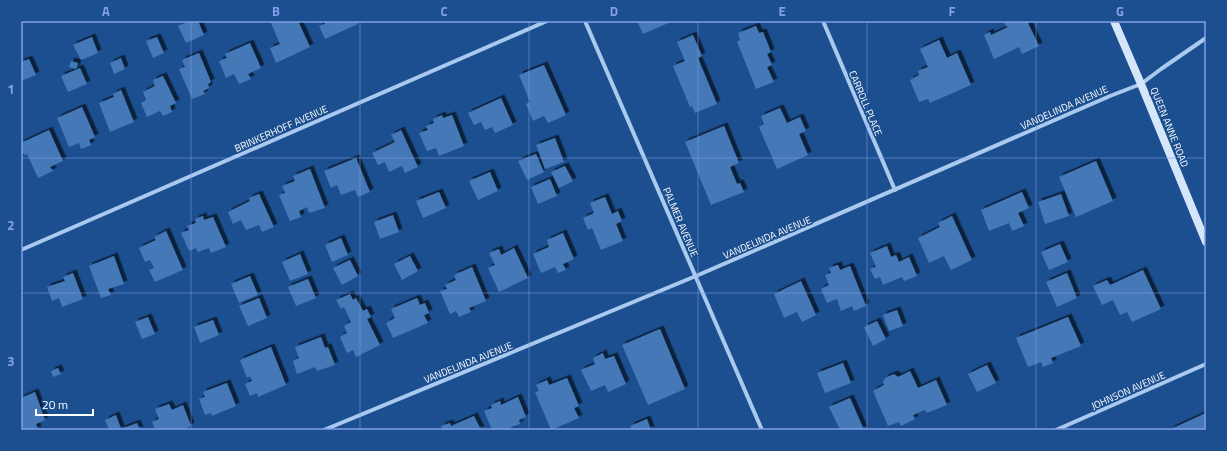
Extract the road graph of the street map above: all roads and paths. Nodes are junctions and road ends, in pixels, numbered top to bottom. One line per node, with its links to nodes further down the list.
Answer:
1 (547, 21): 9 (street, BRINKERHOFF AVENUE)
2 (585, 21): 10 (street, PALMER AVENUE)
3 (823, 21): 7 (street, CARROLL PLACE)
4 (1114, 21): 6 (street, QUEEN ANNE ROAD)
5 (1206, 38): 6 (street, VANDELINDA AVENUE)
6 (1141, 84): 7 (street, VANDELINDA AVENUE); 8 (street, QUEEN ANNE ROAD)
7 (895, 190): 10 (street, VANDELINDA AVENUE)
8 (1206, 242)
9 (21, 250)
10 (696, 276): 12 (street, VANDELINDA AVENUE); 13 (street, PALMER AVENUE)
11 (1206, 364): 14 (street, JOHNSON AVENUE)
12 (324, 430)
13 (762, 430)
14 (1056, 430)

